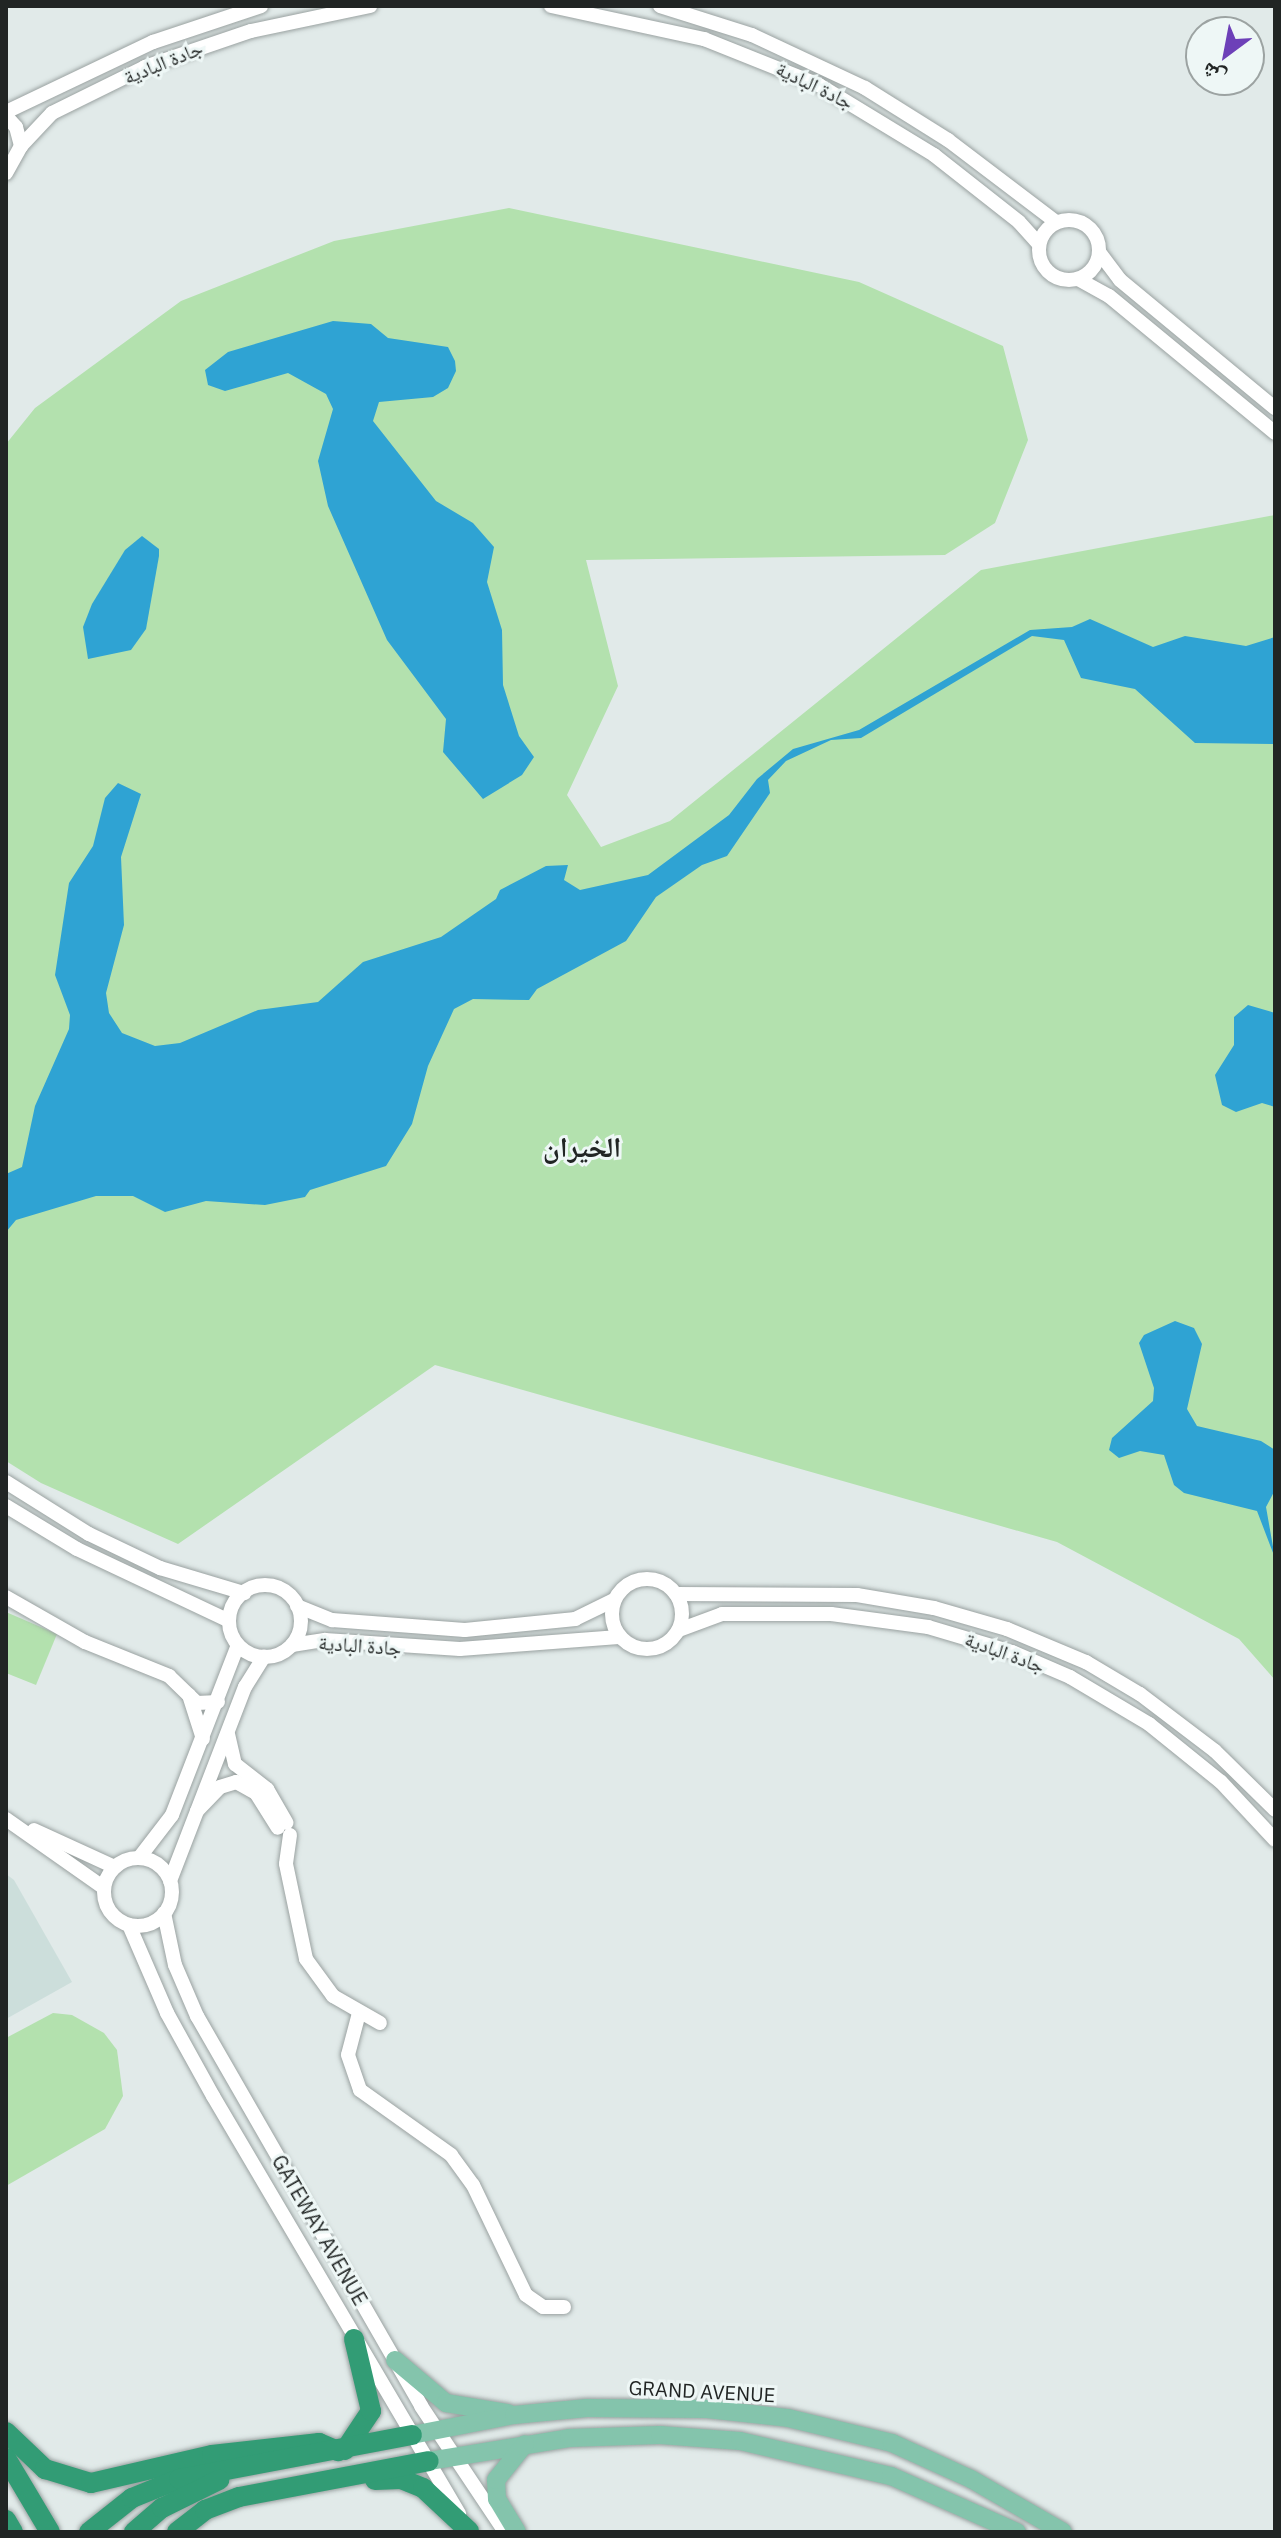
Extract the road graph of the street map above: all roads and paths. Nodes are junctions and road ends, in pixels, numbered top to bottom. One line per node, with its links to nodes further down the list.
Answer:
1 (261, 6): 5 (street, جادة البادية)
2 (370, 6): 6 (street, جادة البادية)
3 (551, 6): 9 (street, جادة البادية)
4 (660, 6): 8 (street, جادة البادية)
5 (6, 114): 6 (street)
6 (21, 146): 7 (street, جادة البادية)
7 (6, 173)
8 (1056, 222): 9 (street); 10 (street)
9 (1039, 244): 11 (street)
10 (1099, 252): 11 (street); 12 (street)
11 (1078, 279): 13 (street)
12 (1275, 408)
13 (1275, 433)
14 (6, 1482): 16 (street)
15 (6, 1506): 21 (street)
16 (244, 1593): 20 (street); 21 (street)
17 (676, 1594): 19 (street); 22 (street, جادة البادية); 23 (street)
18 (6, 1597): 29 (street)
19 (614, 1600): 20 (street, جادة البادية); 25 (street)
20 (297, 1606): 27 (street)
21 (229, 1621): 26 (street)
22 (1007, 1629): 24 (street); 33 (street, جادة البادية)
23 (679, 1630): 24 (street, جادة البادية); 25 (street)
24 (951, 1633): 37 (street, جادة البادية)
25 (619, 1637): 27 (street, جادة البادية)
26 (238, 1645): 28 (street); 30 (street)
27 (292, 1645): 28 (street)
28 (264, 1657): 31 (street)
29 (189, 1695): 30 (street); 32 (street)
30 (218, 1702): 32 (street)
31 (228, 1730): 34 (street); 36 (street)
32 (203, 1739): 38 (street)
33 (1275, 1810)
34 (194, 1813): 36 (street); 40 (street)
35 (12, 1823): 39 (street); 41 (street)
36 (284, 1830): 44 (street)
37 (1275, 1840)
38 (139, 1858): 39 (street); 40 (street)
39 (115, 1867): 41 (street)
40 (170, 1881): 42 (street)
41 (104, 1888): 43 (street)
42 (164, 1913): 43 (street); 48 (street, GATEWAY AVENUE)
43 (129, 1925): 47 (street, GATEWAY AVENUE)
44 (359, 2013): 45 (street); 46 (street)
45 (380, 2023)
46 (564, 2307)
47 (354, 2339): 52 (street, GATEWAY AVENUE); 54 (highway)
48 (395, 2360): 49 (main road); 50 (street, GATEWAY AVENUE)
49 (514, 2415): 50 (main road, GRAND AVENUE); 70 (main road, GRAND AVENUE)
50 (436, 2430): 52 (main road, GRAND AVENUE); 56 (street, GATEWAY AVENUE)
51 (6, 2432): 54 (highway)
52 (412, 2435): 54 (highway); 57 (street, GATEWAY AVENUE)
53 (525, 2444): 56 (main road); 68 (main road); 69 (main road)
54 (342, 2450): 58 (highway)
55 (6, 2458): 62 (highway)
56 (454, 2458): 57 (main road); 67 (street, GATEWAY AVENUE)
57 (429, 2461): 59 (highway); 66 (street, GATEWAY AVENUE)
58 (253, 2467): 63 (highway); 64 (highway)
59 (343, 2477): 65 (highway); 66 (highway)
60 (6, 2520): 61 (highway)
61 (13, 2532)
62 (50, 2532)
63 (89, 2532)
64 (134, 2532)
65 (177, 2532)
66 (469, 2532)
67 (505, 2532)
68 (517, 2532)
69 (1017, 2532)
70 (1063, 2532)

